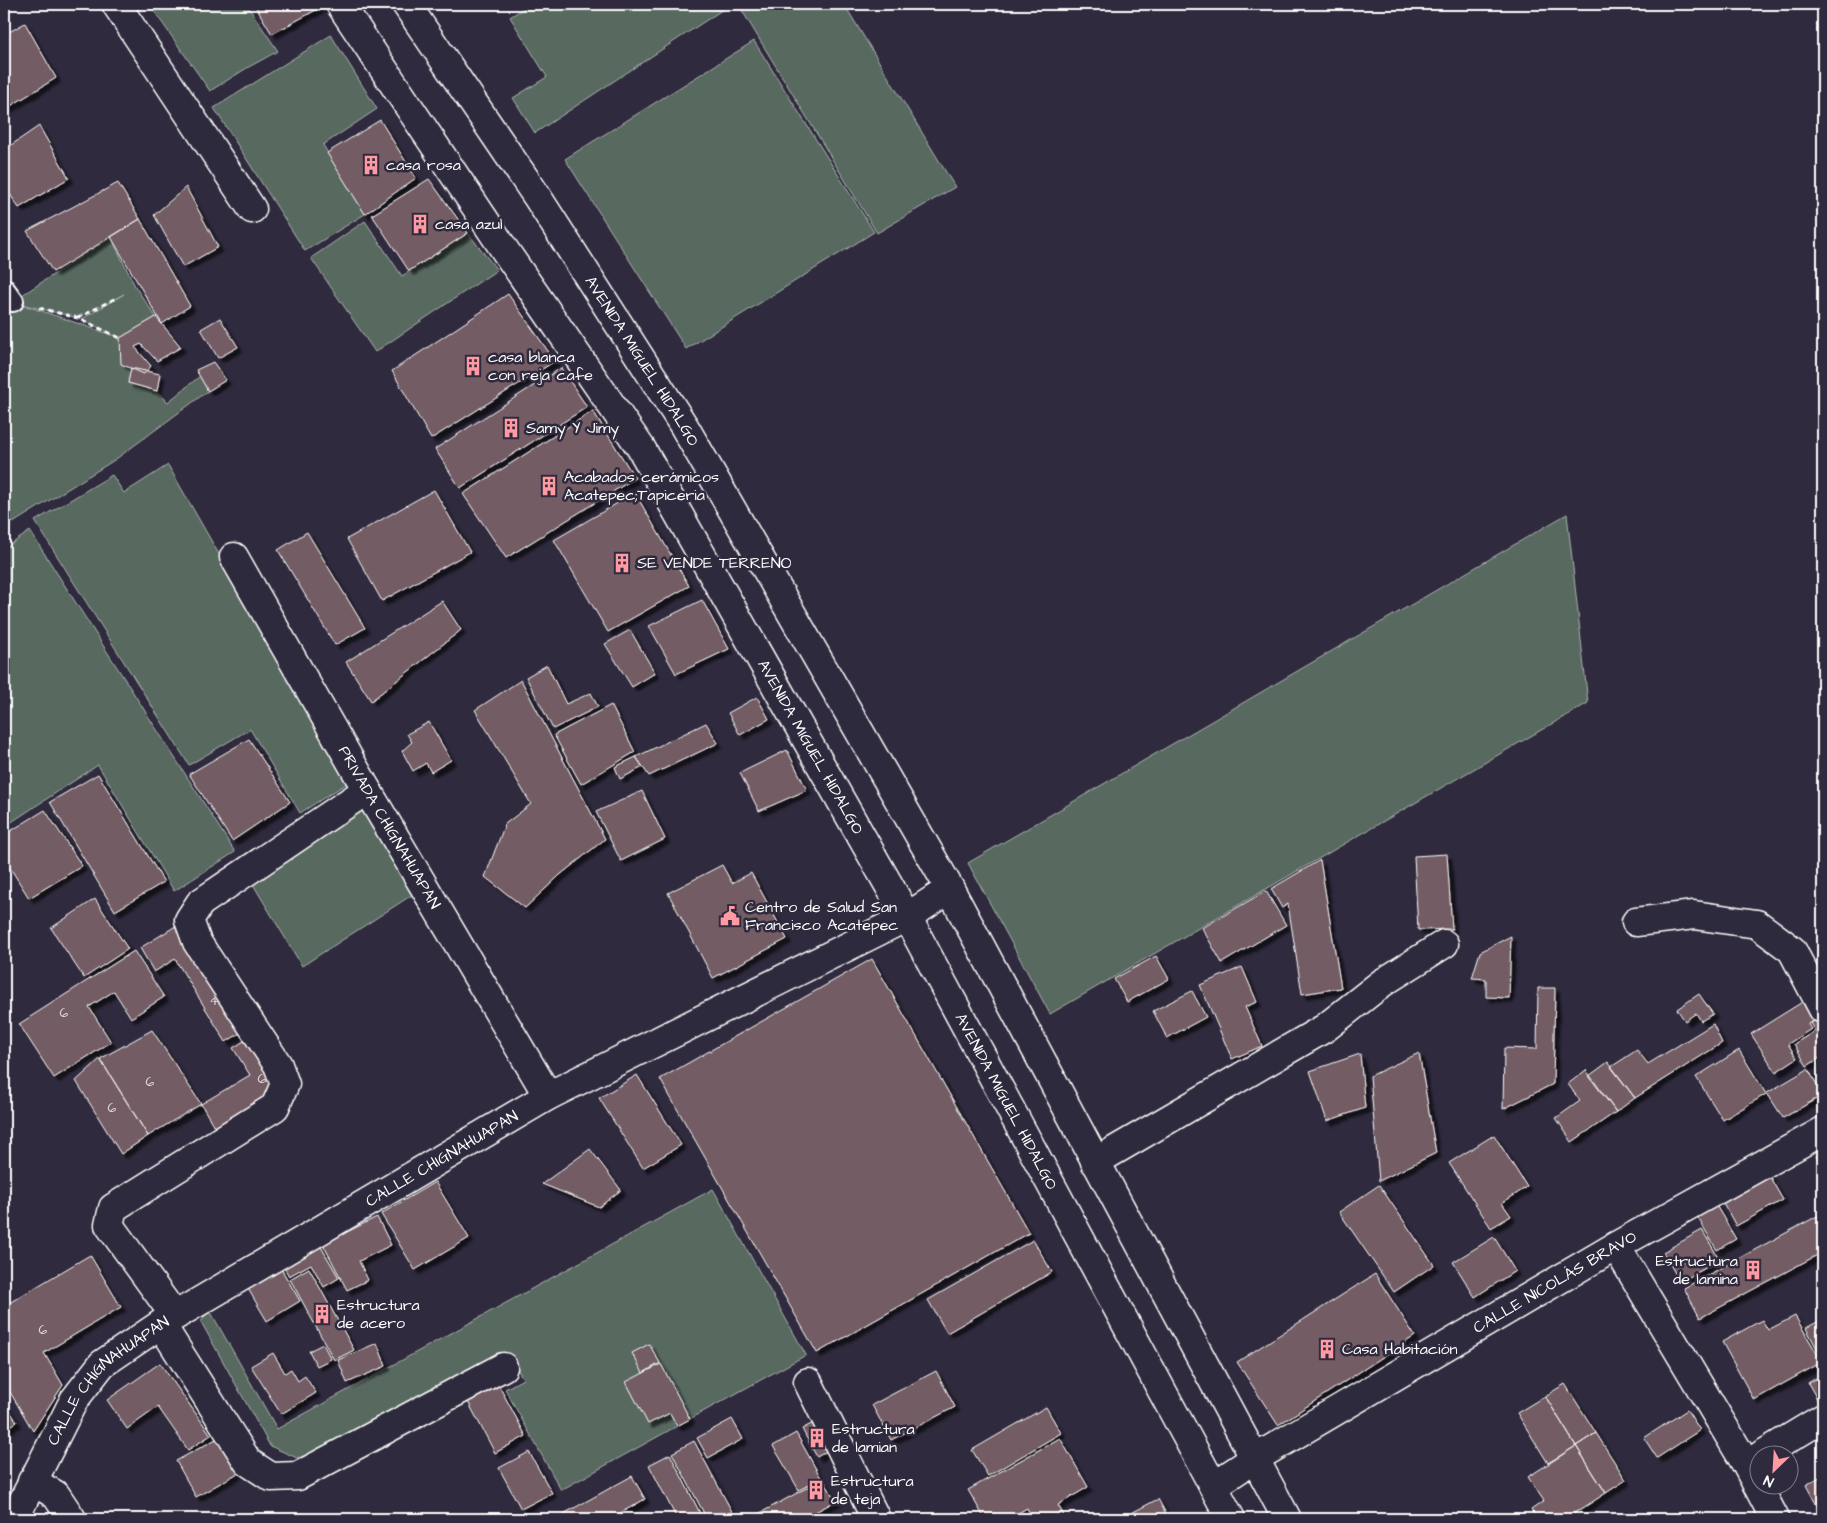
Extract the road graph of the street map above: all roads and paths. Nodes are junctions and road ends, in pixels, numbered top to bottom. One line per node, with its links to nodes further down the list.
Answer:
1 (116, 4): 4 (street)
2 (340, 4): 12 (street, AVENIDA MIGUEL HIDALGO)
3 (406, 4): 11 (street, AVENIDA MIGUEL HIDALGO)
4 (252, 210)
5 (8, 295): 7 (path)
6 (116, 298): 7 (path)
7 (78, 318): 8 (path)
8 (120, 338)
9 (234, 557): 10 (street, PRIVADA CHIGNAHUAPAN)
10 (367, 790): 16 (street, PRIVADA CHIGNAHUAPAN); 20 (street)
11 (950, 889): 12 (street, CALLE CHIGNAHUAPAN); 18 (street, AVENIDA MIGUEL HIDALGO)
12 (907, 917): 16 (street, CALLE CHIGNAHUAPAN); 28 (street, AVENIDA MIGUEL HIDALGO)
13 (1636, 922): 15 (street)
14 (1444, 944): 18 (street)
15 (1823, 1009)
16 (548, 1096): 20 (street, CALLE CHIGNAHUAPAN)
17 (1823, 1131): 19 (street, CALLE NICOLÁS BRAVO)
18 (1095, 1162): 26 (street, AVENIDA MIGUEL HIDALGO)
19 (1616, 1246): 25 (street); 26 (street, CALLE NICOLÁS BRAVO)
20 (168, 1320): 21 (street); 27 (street, CALLE CHIGNAHUAPAN)
21 (502, 1367)
22 (808, 1382): 32 (street)
23 (1823, 1418): 24 (street)
24 (1775, 1446)
25 (1750, 1450)
26 (1254, 1460): 28 (street, CALLE NICOLÁS BRAVO); 34 (street, AVENIDA MIGUEL HIDALGO)
27 (32, 1482): 30 (street, CALLE CHIGNAHUAPAN); 31 (street)
28 (1213, 1486): 33 (street, AVENIDA MIGUEL HIDALGO)
29 (1767, 1496): 35 (street)
30 (14, 1519)
31 (72, 1519)
32 (876, 1519)
33 (1231, 1519)
34 (1287, 1519)
35 (1775, 1519)

